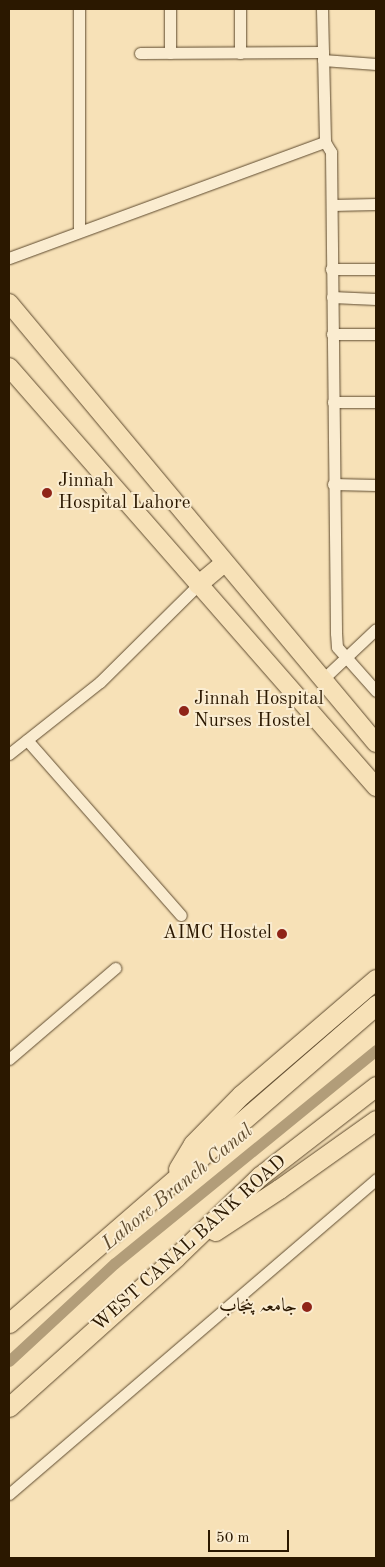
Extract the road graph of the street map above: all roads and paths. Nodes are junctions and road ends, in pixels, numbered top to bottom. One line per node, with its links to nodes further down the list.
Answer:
1 (79, 9): 13 (street)
2 (170, 9): 6 (street)
3 (240, 9): 7 (street)
4 (322, 9): 8 (street)
5 (140, 53): 6 (street)
6 (170, 53): 7 (street)
7 (240, 53): 8 (street)
8 (323, 56): 9 (street); 10 (street)
9 (376, 64)
10 (325, 142): 12 (street); 13 (street)
11 (376, 204): 12 (street)
12 (332, 205): 15 (street)
13 (79, 231): 14 (street)
14 (9, 258)
15 (331, 268): 16 (street); 17 (street)
16 (376, 269)
17 (332, 297): 18 (street); 20 (street)
18 (376, 299)
19 (9, 303): 27 (main road)
20 (332, 334): 21 (street); 23 (street)
21 (376, 334)
22 (9, 367): 28 (main road)
23 (333, 402): 24 (street); 25 (street)
24 (376, 402)
25 (333, 484): 26 (street); 30 (street)
26 (376, 485)
27 (224, 563): 28 (main road); 31 (main road)
28 (198, 585): 33 (street); 36 (main road)
29 (376, 629): 30 (street)
30 (346, 656): 31 (street); 32 (street)
31 (322, 680): 34 (main road)
32 (376, 690)
33 (27, 740): 35 (street); 37 (street)
34 (376, 743)
35 (9, 754)
36 (376, 787)
37 (181, 915)
38 (114, 968): 41 (street)
39 (376, 979): 45 (highway)
40 (376, 1005): 45 (highway)
41 (9, 1059)
42 (376, 1086): 46 (highway, WEST CANAL BANK ROAD)
43 (376, 1120): 46 (highway)
44 (376, 1179): 49 (street)
45 (170, 1184): 47 (highway)
46 (176, 1257): 48 (highway, WEST CANAL BANK ROAD)
47 (9, 1323)
48 (9, 1407)
49 (9, 1494)

